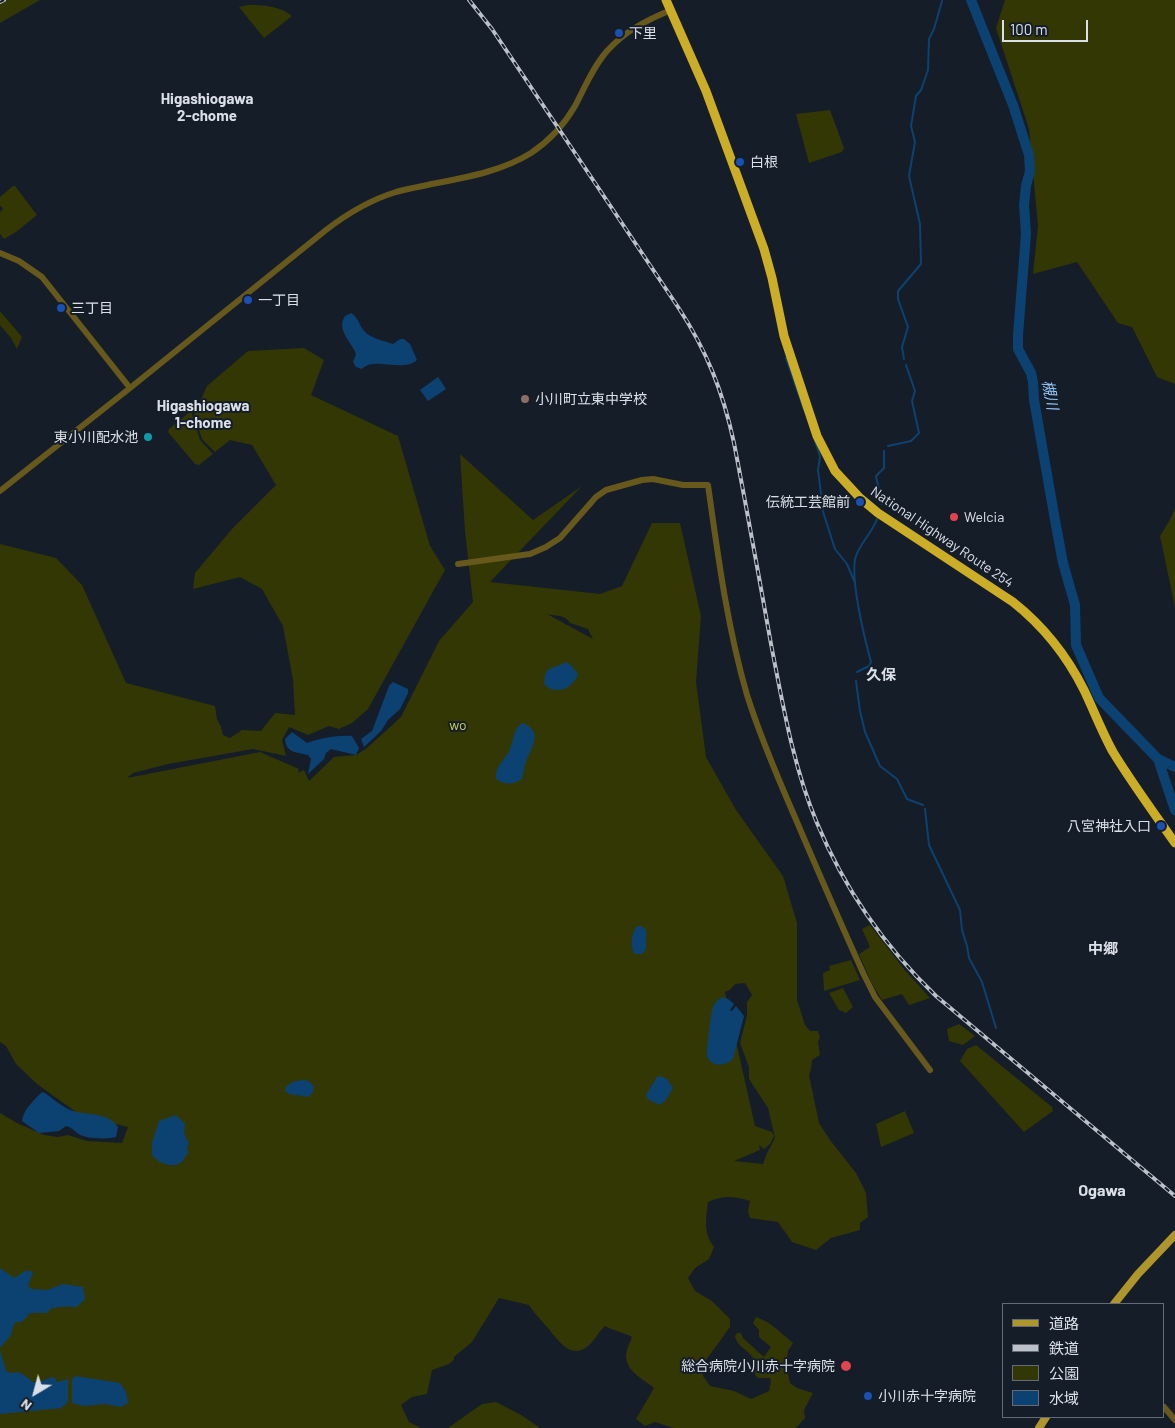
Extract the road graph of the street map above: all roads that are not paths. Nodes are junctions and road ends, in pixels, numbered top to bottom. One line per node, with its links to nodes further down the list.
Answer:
1 (666, 0): 2 (highway, National Highway Route 254)
2 (670, 10): 4 (street); 7 (highway, National Highway Route 254)
3 (0, 253): 4 (street)
4 (130, 388): 5 (street)
5 (0, 491)
6 (458, 564): 8 (street)
7 (1175, 843)
8 (930, 1070)
9 (1175, 1235): 10 (main road)
10 (1115, 1303)
11 (1165, 1408): 12 (street)
12 (1175, 1420)

